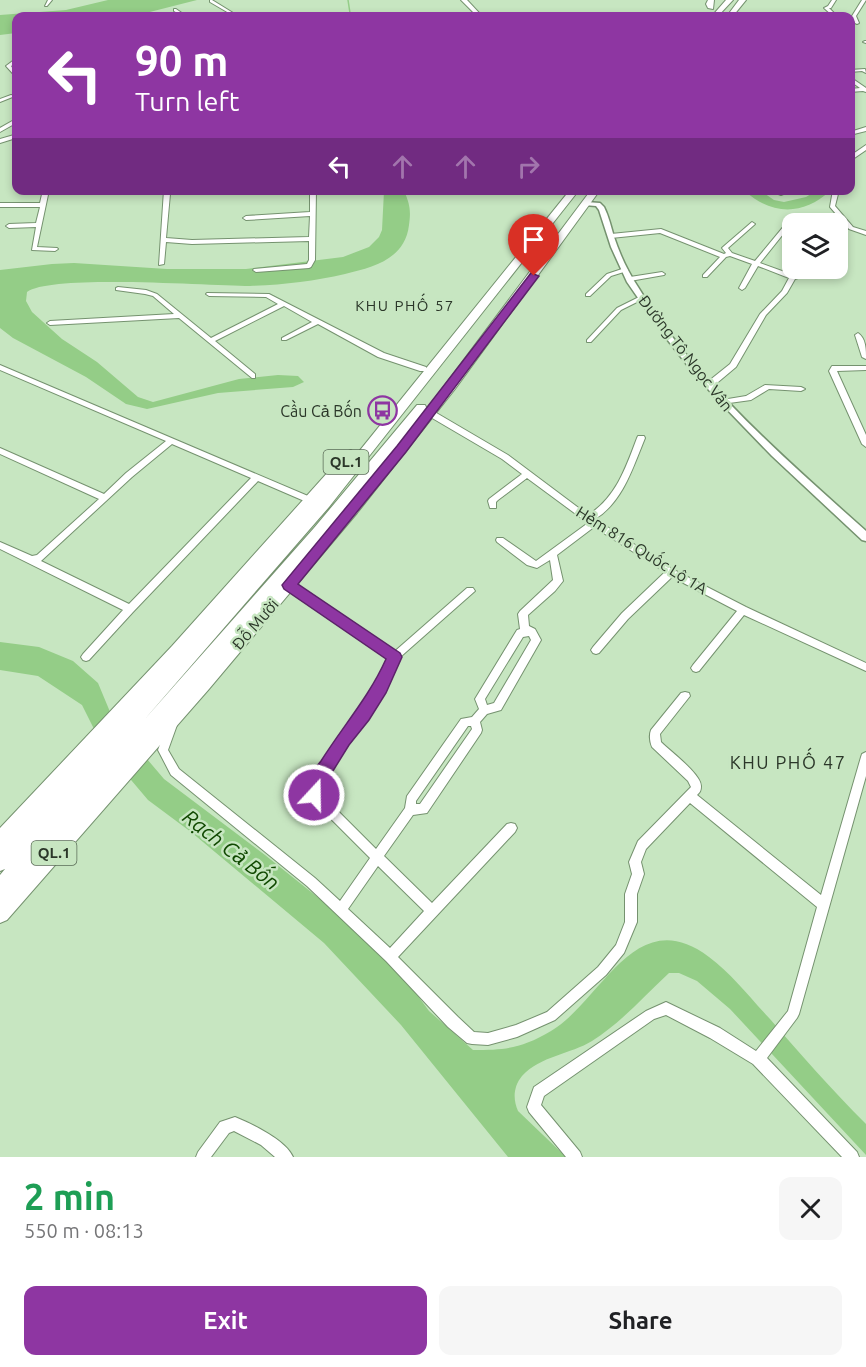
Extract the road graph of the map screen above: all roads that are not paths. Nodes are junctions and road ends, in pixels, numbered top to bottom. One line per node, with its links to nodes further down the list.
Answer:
1 (50, 0): 13 (street)
2 (464, 0): 19 (main road)
3 (718, 0): 12 (highway)
4 (730, 0): 20 (highway)
5 (737, 0): 21 (highway)
6 (743, 0): 15 (highway)
7 (751, 0): 15 (highway)
8 (829, 0): 14 (street)
9 (834, 0): 14 (street)
10 (864, 0): 24 (street)
11 (211, 1): 18 (street)
12 (711, 4)
13 (46, 5)
14 (826, 8): 23 (street)
15 (736, 9): 22 (highway)
16 (176, 10): 17 (street)
17 (179, 12)
18 (229, 12)
19 (476, 12)
20 (719, 12)
21 (727, 12)
22 (733, 12)
23 (830, 12)
24 (855, 14)
25 (855, 18): 26 (street)
26 (857, 23): 27 (street)
27 (866, 23)
28 (855, 54): 29 (street)
29 (859, 54)
30 (45, 195): 36 (street)
31 (166, 195): 46 (street)
32 (313, 195): 37 (street)
33 (835, 195): 44 (street)
34 (581, 196): 42 (street); 42 (street, Đường Tô Ngọc Vân); 74 (highway, Đỗ Mười / QL.1); 79 (highway, Đỗ Mười / QL.1); 87 (highway, Đỗ Mười / QL.1); 109 (highway, Đỗ Mười / QL.1)
35 (0, 205): 36 (street)
36 (43, 205): 40 (street)
37 (312, 214): 38 (street); 45 (street)
38 (246, 218)
39 (752, 224): 48 (street)
40 (40, 225): 41 (street); 47 (street)
41 (9, 226)
42 (609, 231): 48 (street); 52 (street, Đường Tô Ngọc Vân)
43 (782, 232): 49 (street)
44 (866, 233)
45 (312, 239): 46 (street); 51 (street)
46 (163, 240): 50 (street)
47 (55, 249)
48 (727, 255): 49 (street); 55 (street)
49 (757, 262): 53 (street); 58 (street)
50 (161, 264)
51 (256, 270)
52 (625, 270): 56 (street, Đường Tô Ngọc Vân); 61 (street)
53 (782, 272)
54 (662, 274): 56 (street)
55 (705, 276)
56 (630, 279): 62 (street, Đường Tô Ngọc Vân)
57 (793, 279): 76 (street)
58 (742, 288)
59 (118, 289): 64 (street)
60 (210, 294): 63 (street)
61 (588, 295)
62 (641, 298): 70 (street); 76 (street, Đường Tô Ngọc Vân)
63 (283, 304): 65 (street); 69 (street)
64 (181, 316): 66 (street); 69 (street)
65 (317, 322): 68 (street); 74 (street)
66 (50, 323)
67 (858, 335): 71 (street)
68 (284, 339)
69 (210, 341): 75 (street)
70 (589, 341)
71 (865, 354)
72 (866, 368): 82 (street)
73 (1, 369): 81 (street)
74 (423, 369): 87 (highway, Đỗ Mười / QL.1)
75 (252, 376)
76 (708, 386): 78 (street, Đường Tô Ngọc Vân)
77 (801, 389): 78 (street)
78 (722, 402): 90 (street, Đường Tô Ngọc Vân)
79 (430, 413): 84 (street, Hẻm 816 Quốc Lộ 1A); 96 (highway, Đỗ Mười / QL.1)
80 (641, 438): 89 (street)
81 (171, 440): 85 (street); 86 (street)
82 (866, 444)
83 (0, 451): 86 (street)
84 (528, 473): 88 (street); 89 (street, Hẻm 816 Quốc Lộ 1A)
85 (257, 477): 87 (street); 98 (street)
86 (105, 498): 94 (street)
87 (317, 503): 109 (highway, Đỗ Mười / QL.1)
88 (493, 506)
89 (591, 521): 93 (street); 95 (street, Hẻm 816 Quốc Lộ 1A)
90 (866, 537)
91 (500, 540): 93 (street)
92 (0, 545): 94 (street)
93 (553, 555): 100 (street)
94 (31, 560): 98 (street)
95 (671, 572): 99 (street, Hẻm 816 Quốc Lộ 1A); 101 (street)
96 (289, 585): 103 (street); 108 (highway, Đỗ Mười / QL.1)
97 (470, 591): 103 (street)
98 (130, 609): 102 (street)
99 (743, 610): 104 (street, Hẻm 816 Quốc Lộ 1A); 105 (street)
100 (532, 632): 107 (street); 107 (street)
101 (596, 650)
102 (86, 657)
103 (394, 657): 115 (street)
104 (866, 667)
105 (696, 668)
106 (685, 696): 112 (street)
107 (484, 710): 115 (street)
108 (174, 717): 109 (highway, Đỗ Mười / QL.1); 119 (street)
109 (136, 729): 111 (highway, QL.1); 111 (highway, QL.1)
110 (866, 757): 118 (street)
111 (90, 780): 114 (highway, QL.1); 116 (highway, QL.1); 117 (highway, QL.1); 121 (highway, QL.1)
112 (690, 796): 118 (street); 122 (street)
113 (511, 828): 120 (street)
114 (0, 842)
115 (376, 859): 119 (street); 120 (street)
116 (0, 862)
117 (0, 889)
118 (823, 904): 123 (street)
119 (340, 909): 122 (street)
120 (432, 911): 122 (street)
121 (0, 913)
122 (390, 957)
123 (760, 1058): 126 (street); 127 (street)
124 (203, 1157): 125 (street)
125 (286, 1157)
126 (575, 1157)
127 (852, 1157)

